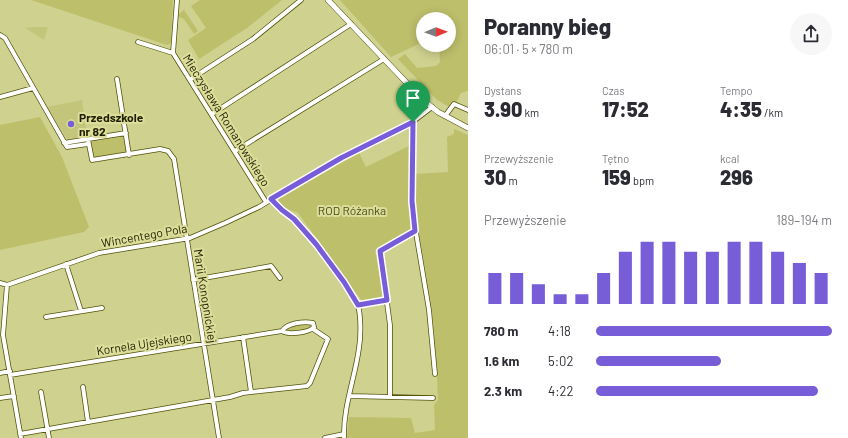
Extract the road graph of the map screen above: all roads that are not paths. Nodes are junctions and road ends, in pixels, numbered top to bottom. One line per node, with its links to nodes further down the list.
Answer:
1 (177, 0): 7 (street, Mieczysława Romanowskiego)
2 (301, 0): 10 (street)
3 (328, 0): 4 (street)
4 (351, 24): 8 (street); 15 (street)
5 (0, 35): 11 (street)
6 (138, 42): 7 (street)
7 (173, 53): 10 (street, Mieczysława Romanowskiego)
8 (384, 58): 13 (street); 23 (street)
9 (117, 79): 19 (street)
10 (191, 79): 15 (street, Mieczysława Romanowskiego)
11 (33, 88): 12 (street); 21 (street)
12 (0, 97)
13 (432, 107): 16 (street); 17 (street, Wincentego Pola)
14 (468, 110): 16 (street)
15 (212, 114): 23 (street, Mieczysława Romanowskiego)
16 (445, 116): 18 (street)
17 (413, 122): 25 (street, Wincentego Pola); 27 (street)
18 (468, 128)
19 (126, 133): 20 (street); 24 (street)
20 (88, 139): 21 (street); 22 (street)
21 (64, 143): 22 (street)
22 (88, 144): 24 (street)
23 (235, 151): 26 (street, Mieczysława Romanowskiego)
24 (129, 155): 28 (street, Marii Konopnickiej)
25 (271, 199): 26 (street, Wincentego Pola); 35 (street)
26 (266, 202): 28 (street, Wincentego Pola)
27 (415, 231): 34 (street); 46 (street)
28 (186, 238): 29 (street, Wincentego Pola); 31 (street, Marii Konopnickiej)
29 (66, 264): 33 (street, Wincentego Pola); 37 (street)
30 (280, 278): 31 (street)
31 (193, 280): 43 (street, Marii Konopnickiej)
32 (0, 283): 33 (street)
33 (7, 285): 41 (street)
34 (387, 300): 35 (street); 52 (street)
35 (358, 305): 51 (street)
36 (102, 308): 37 (street)
37 (81, 311): 38 (street)
38 (46, 317)
39 (313, 329): 40 (street, Kornela Ujejskiego); 40 (street, Kornela Ujejskiego); 49 (street)
40 (282, 331): 42 (street, Kornela Ujejskiego)
41 (2, 335): 45 (street)
42 (243, 337): 43 (street, Kornela Ujejskiego); 49 (street)
43 (203, 343): 45 (street, Kornela Ujejskiego); 55 (street, Marii Konopnickiej)
44 (0, 373): 45 (street, Kornela Ujejskiego)
45 (10, 373): 50 (street)
46 (435, 374)
47 (83, 387): 56 (street)
48 (41, 392): 57 (street)
49 (251, 392): 55 (street)
50 (14, 396): 53 (street); 58 (street)
51 (349, 396): 52 (street); 59 (street)
52 (390, 397): 54 (street)
53 (0, 398)
54 (433, 398)
55 (213, 400): 56 (street); 61 (street, Marii Konopnickiej)
56 (88, 422): 57 (street)
57 (47, 429): 58 (street); 60 (street)
58 (20, 436)
59 (344, 436): 62 (street)
60 (49, 438)
61 (218, 438)
62 (325, 438)

